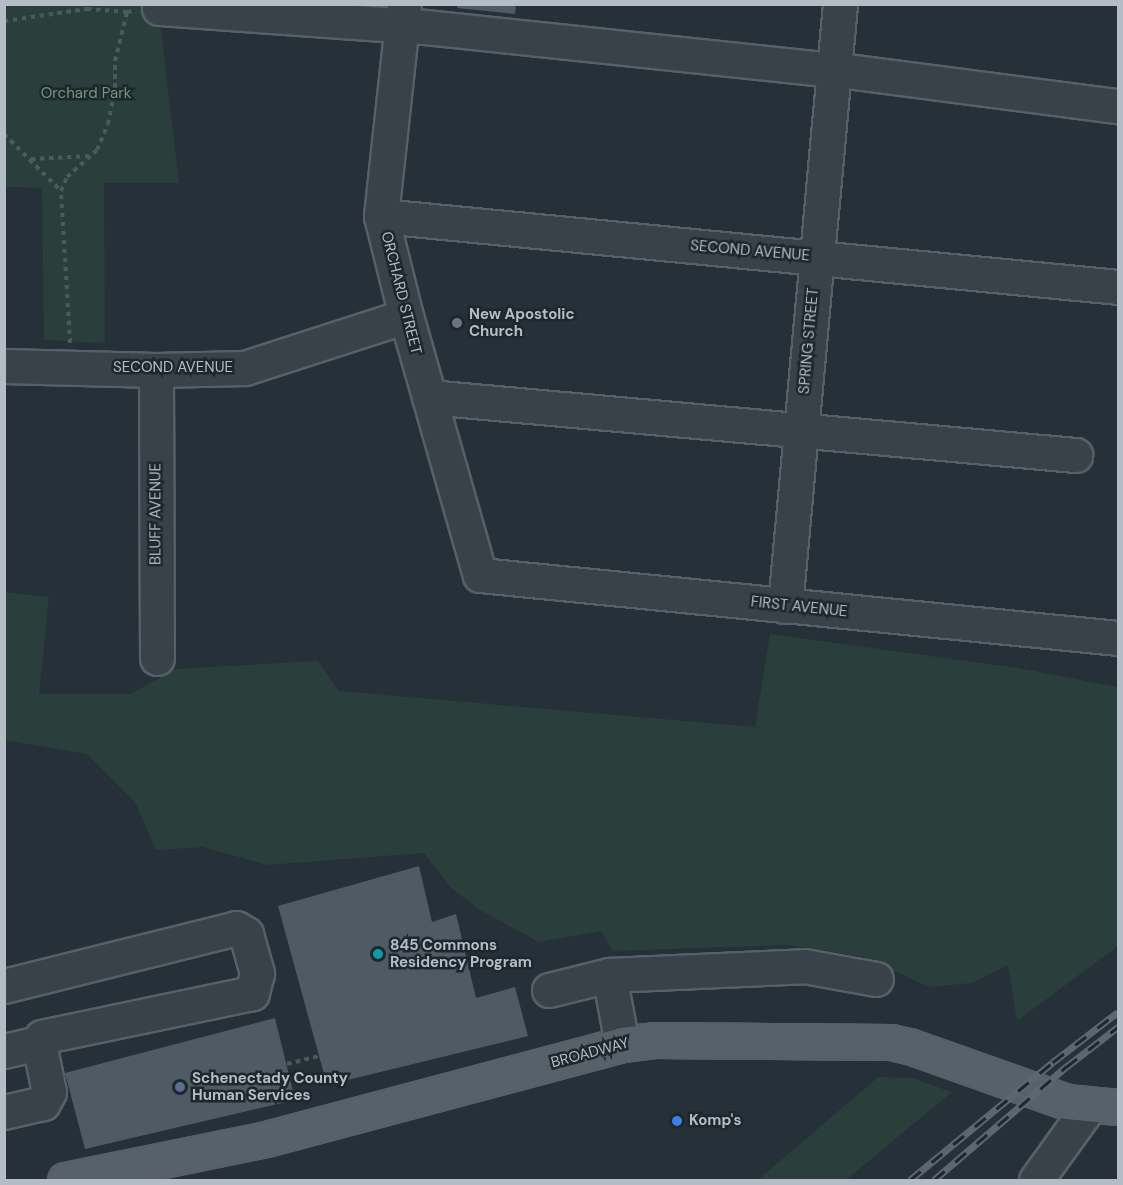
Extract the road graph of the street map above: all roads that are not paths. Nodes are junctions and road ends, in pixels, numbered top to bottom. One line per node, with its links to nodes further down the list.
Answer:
1 (840, 4): 4 (street, SPRING STREET)
2 (159, 8): 3 (street)
3 (403, 15): 4 (street); 6 (street, ORCHARD STREET)
4 (832, 71): 5 (street); 7 (street, SPRING STREET)
5 (1119, 106)
6 (381, 216): 7 (street, SECOND AVENUE); 9 (street, ORCHARD STREET)
7 (816, 257): 8 (street, SECOND AVENUE); 13 (street, SPRING STREET)
8 (1119, 286)
9 (406, 316): 11 (street, SECOND AVENUE); 12 (street, ORCHARD STREET)
10 (4, 366): 11 (street, SECOND AVENUE)
11 (156, 370): 18 (street, BLUFF AVENUE)
12 (429, 397): 13 (street); 15 (street, ORCHARD STREET)
13 (801, 430): 14 (street); 16 (street, SPRING STREET)
14 (1075, 455)
15 (480, 575): 16 (street, FIRST AVENUE)
16 (785, 606): 17 (street, FIRST AVENUE)
17 (1119, 638)
18 (157, 658)
19 (609, 975): 20 (street); 22 (street); 24 (street)
20 (876, 979)
21 (4, 986): 23 (street)
22 (549, 990)
23 (40, 1040): 25 (street); 27 (street)
24 (622, 1044): 26 (main road, BROADWAY); 28 (main road, BROADWAY)
25 (4, 1051)
26 (1104, 1106): 30 (street)
27 (4, 1112)
28 (105, 1177): 29 (main road, BROADWAY)
29 (65, 1180)
30 (1038, 1180)

